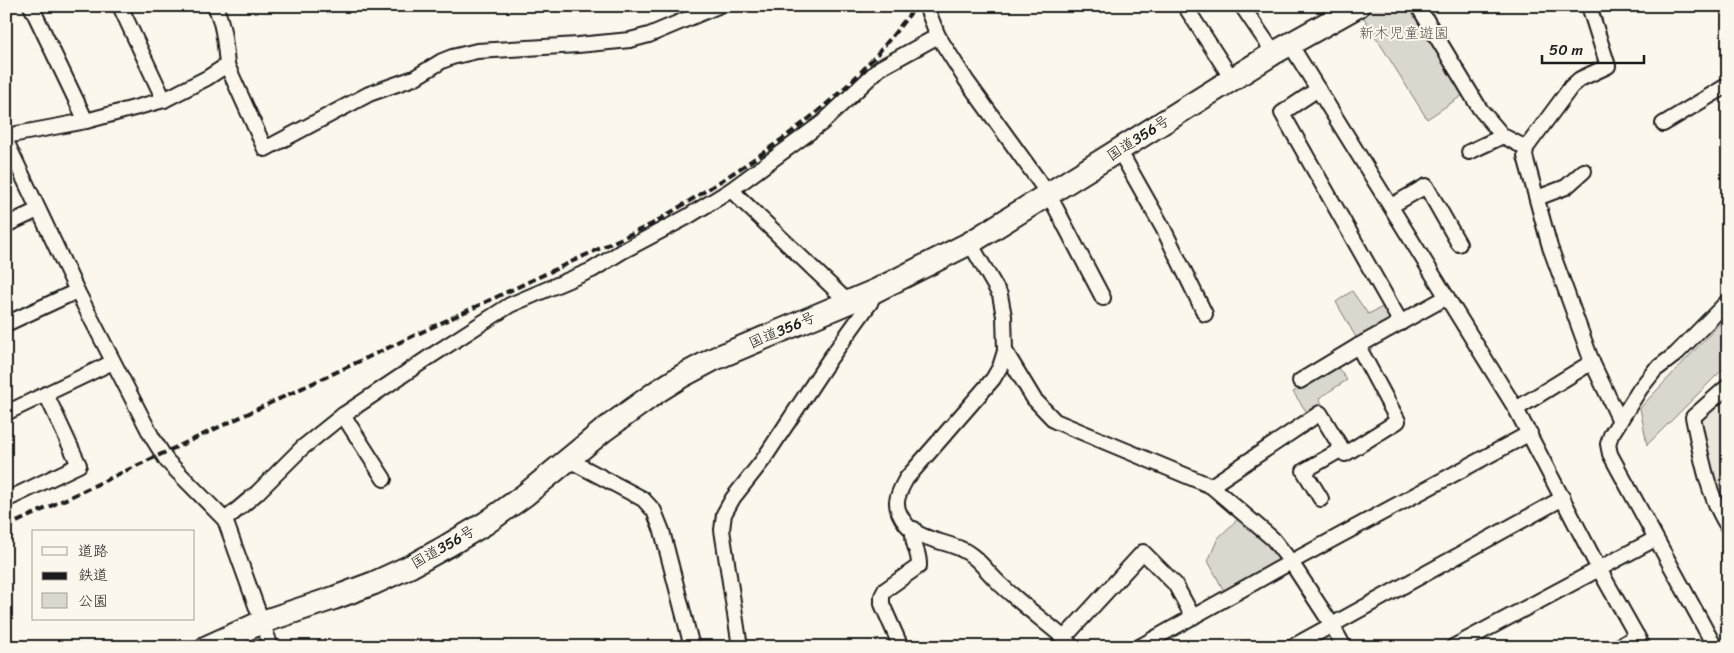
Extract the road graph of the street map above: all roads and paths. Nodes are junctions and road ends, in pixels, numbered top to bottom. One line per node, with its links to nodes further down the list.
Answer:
1 (32, 6): 18 (street)
2 (120, 6): 17 (street)
3 (215, 6): 13 (street)
4 (718, 6): 13 (street)
5 (926, 6): 11 (street)
6 (1185, 6): 14 (street)
7 (1242, 6): 12 (street)
8 (1358, 6): 12 (highway, 国道356号)
9 (1418, 6): 21 (street)
10 (1589, 6): 23 (street)
11 (938, 36): 27 (street); 28 (street)
12 (1282, 48): 14 (highway, 国道356号); 16 (street)
13 (226, 65): 17 (street)
14 (1232, 79): 24 (highway, 国道356号)
15 (1728, 85): 19 (street)
16 (1318, 89): 30 (street); 42 (street)
17 (164, 100): 18 (street)
18 (86, 121): 20 (street)
19 (1663, 124)
20 (6, 136)
21 (1502, 136): 23 (street); 25 (street)
22 (6, 141): 31 (street)
23 (1526, 148): 29 (street)
24 (1118, 150): 28 (highway, 国道356号); 41 (street)
25 (1468, 152)
26 (1584, 172): 29 (street)
27 (731, 190): 40 (street); 53 (street)
28 (1049, 195): 33 (highway, 国道356号); 38 (street)
29 (1537, 198): 47 (street)
30 (1391, 206): 34 (street); 37 (street)
31 (38, 210): 32 (street); 35 (street)
32 (6, 225)
33 (970, 243): 36 (highway, 国道356号); 45 (street)
34 (1459, 244)
35 (76, 291): 43 (street); 46 (street)
36 (875, 291): 40 (highway, 国道356号); 77 (street)
37 (1447, 297): 42 (street); 51 (street)
38 (1103, 298)
39 (1728, 301): 54 (street)
40 (848, 302): 57 (highway, 国道356号)
41 (1205, 314)
42 (1402, 323): 44 (street)
43 (6, 324)
44 (1358, 346): 48 (street); 56 (street)
45 (1005, 351): 59 (street); 65 (street)
46 (113, 362): 50 (street); 63 (street)
47 (1592, 362): 51 (street); 54 (street)
48 (1300, 381)
49 (1728, 386): 64 (street)
50 (46, 394): 52 (street); 62 (street)
51 (1516, 409): 55 (street)
52 (6, 413)
53 (343, 415): 58 (street); 63 (street)
54 (1620, 421): 66 (street)
55 (1530, 433): 60 (street); 67 (street)
56 (1342, 449): 59 (street); 61 (street)
57 (568, 460): 70 (highway, 国道356号); 76 (street)
58 (384, 479)
59 (1212, 486): 67 (street)
60 (1563, 498): 68 (street); 71 (street)
61 (1321, 499)
62 (6, 500)
63 (224, 520): 70 (street)
64 (1728, 527)
65 (914, 529): 72 (street); 78 (street)
66 (1655, 539): 68 (street); 84 (street)
67 (1291, 562): 69 (street); 71 (street)
68 (1599, 569): 73 (street); 82 (street)
69 (1193, 617): 72 (street); 79 (street)
70 (262, 622): 74 (highway, 国道356号); 75 (street)
71 (1332, 625): 80 (street); 81 (street)
72 (1068, 642)
73 (1640, 642): 83 (street)
74 (207, 647)
75 (271, 647)
76 (692, 647)
77 (740, 647)
78 (901, 647)
79 (1140, 647)
80 (1292, 647)
81 (1344, 647)
82 (1453, 647)
83 (1618, 647)
84 (1714, 647)

